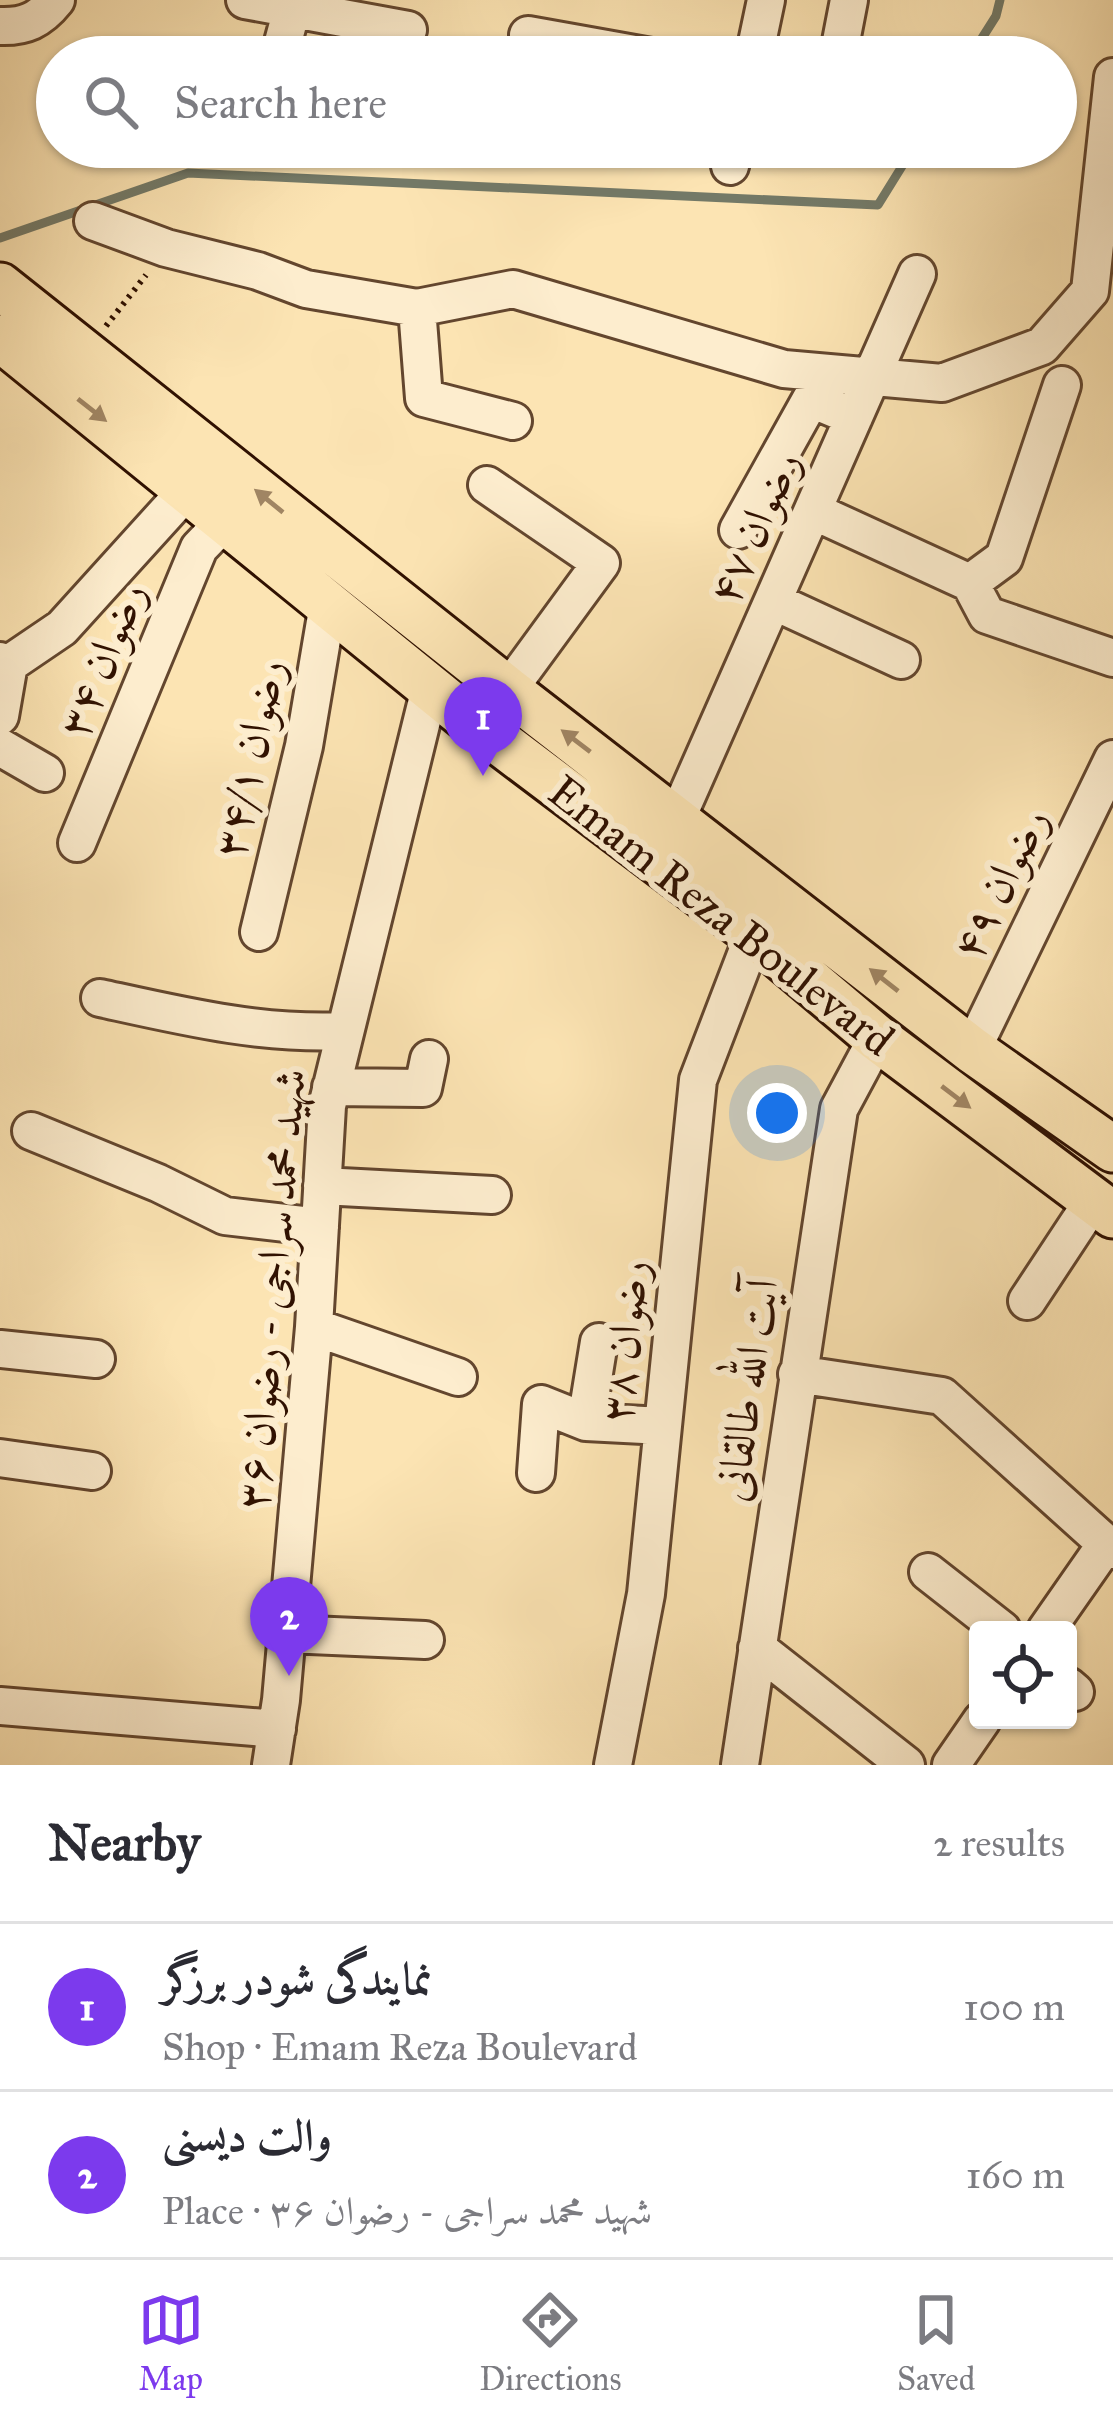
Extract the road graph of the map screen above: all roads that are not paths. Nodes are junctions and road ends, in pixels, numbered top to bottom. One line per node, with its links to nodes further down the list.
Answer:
1 (56, 0): 6 (street)
2 (245, 0): 5 (street)
3 (766, 0): 11 (street)
4 (849, 0): 12 (street)
5 (292, 9): 7 (street); 9 (street)
6 (0, 26)
7 (408, 30)
8 (528, 35): 10 (street)
9 (284, 36)
10 (534, 36)
11 (758, 36)
12 (842, 36)
13 (1113, 77): 14 (street)
14 (1106, 197): 20 (street)
15 (93, 221): 18 (street)
16 (916, 274): 20 (street, رضوان ۴۷)
17 (0, 286): 36 (main road, Emam Reza Boulevard, one-way to 17)
18 (417, 308): 20 (street); 23 (street)
19 (7, 354): 25 (main road, Emam Reza Boulevard, one-way to 25)
20 (872, 377): 22 (street, رضوان ۴۷)
21 (1062, 386): 29 (street)
22 (854, 417): 26 (street, رضوان ۴۷); 28 (street)
23 (514, 421)
24 (487, 485): 36 (street)
25 (188, 489): 27 (main road, Emam Reza Boulevard); 34 (street)
26 (813, 511): 29 (street); 30 (street, رضوان ۴۷)
27 (226, 520): 31 (main road, Emam Reza Boulevard); 42 (street, رضوان ۳۴)
28 (738, 530)
29 (970, 583): 32 (street)
30 (773, 601): 33 (street); 41 (street, رضوان ۴۷)
31 (328, 604): 35 (main road, Emam Reza Boulevard); 43 (street, رضوان ۳۴/۱)
32 (1113, 658)
33 (901, 660)
34 (4, 662): 37 (street)
35 (430, 688): 44 (main road, Emam Reza Boulevard); 46 (street, شهید محمد سراجی - رضوان ۳۶)
36 (508, 690): 41 (main road, Emam Reza Boulevard, one-way to 36)
37 (0, 716)
38 (0, 747): 40 (street)
39 (1113, 759): 48 (street, رضوان ۴۹)
40 (44, 773)
41 (677, 818): 48 (main road, Emam Reza Boulevard, one-way to 41)
42 (77, 843)
43 (259, 932)
44 (754, 934): 47 (main road, Emam Reza Boulevard); 65 (street, رضوان ۳۸)
45 (100, 998): 46 (street)
46 (345, 1031): 50 (street, شهید محمد سراجی - رضوان ۳۶)
47 (877, 1038): 55 (main road, Emam Reza Boulevard, one-way to 55); 62 (street, آیت الله طالقانی)
48 (972, 1050): 52 (main road, Emam Reza Boulevard)
49 (429, 1059): 50 (street)
50 (331, 1087): 53 (street, شهید محمد سراجی - رضوان ۳۶)
51 (31, 1131): 56 (street)
52 (1113, 1149)
53 (322, 1186): 54 (street); 56 (street, شهید محمد سراجی - رضوان ۳۶)
54 (492, 1195)
55 (1103, 1208): 57 (street)
56 (320, 1227): 58 (street, شهید محمد سراجی - رضوان ۳۶)
57 (1028, 1301)
58 (314, 1327): 63 (street); 73 (street, شهید محمد سراجی - رضوان ۳۶)
59 (599, 1342): 64 (street)
60 (0, 1349): 61 (street)
61 (96, 1359)
62 (797, 1374): 69 (street); 75 (street, آیت الله طالقانی)
63 (458, 1377)
64 (586, 1422): 65 (street); 68 (street)
65 (663, 1426): 79 (street, رضوان ۳۸)
66 (0, 1458): 67 (street)
67 (92, 1471)
68 (536, 1473)
69 (1110, 1547): 72 (street)
70 (928, 1572): 71 (street)
71 (991, 1621)
72 (1053, 1621)
73 (287, 1634): 74 (street); 78 (street, شهید محمد سراجی - رضوان ۳۶)
74 (425, 1640)
75 (757, 1648): 80 (street, آیت الله طالقانی); 81 (street)
76 (0, 1706): 78 (street)
77 (976, 1729): 82 (street)
78 (274, 1747)
79 (614, 1765)
80 (740, 1765)
81 (906, 1765)
82 (951, 1765)

